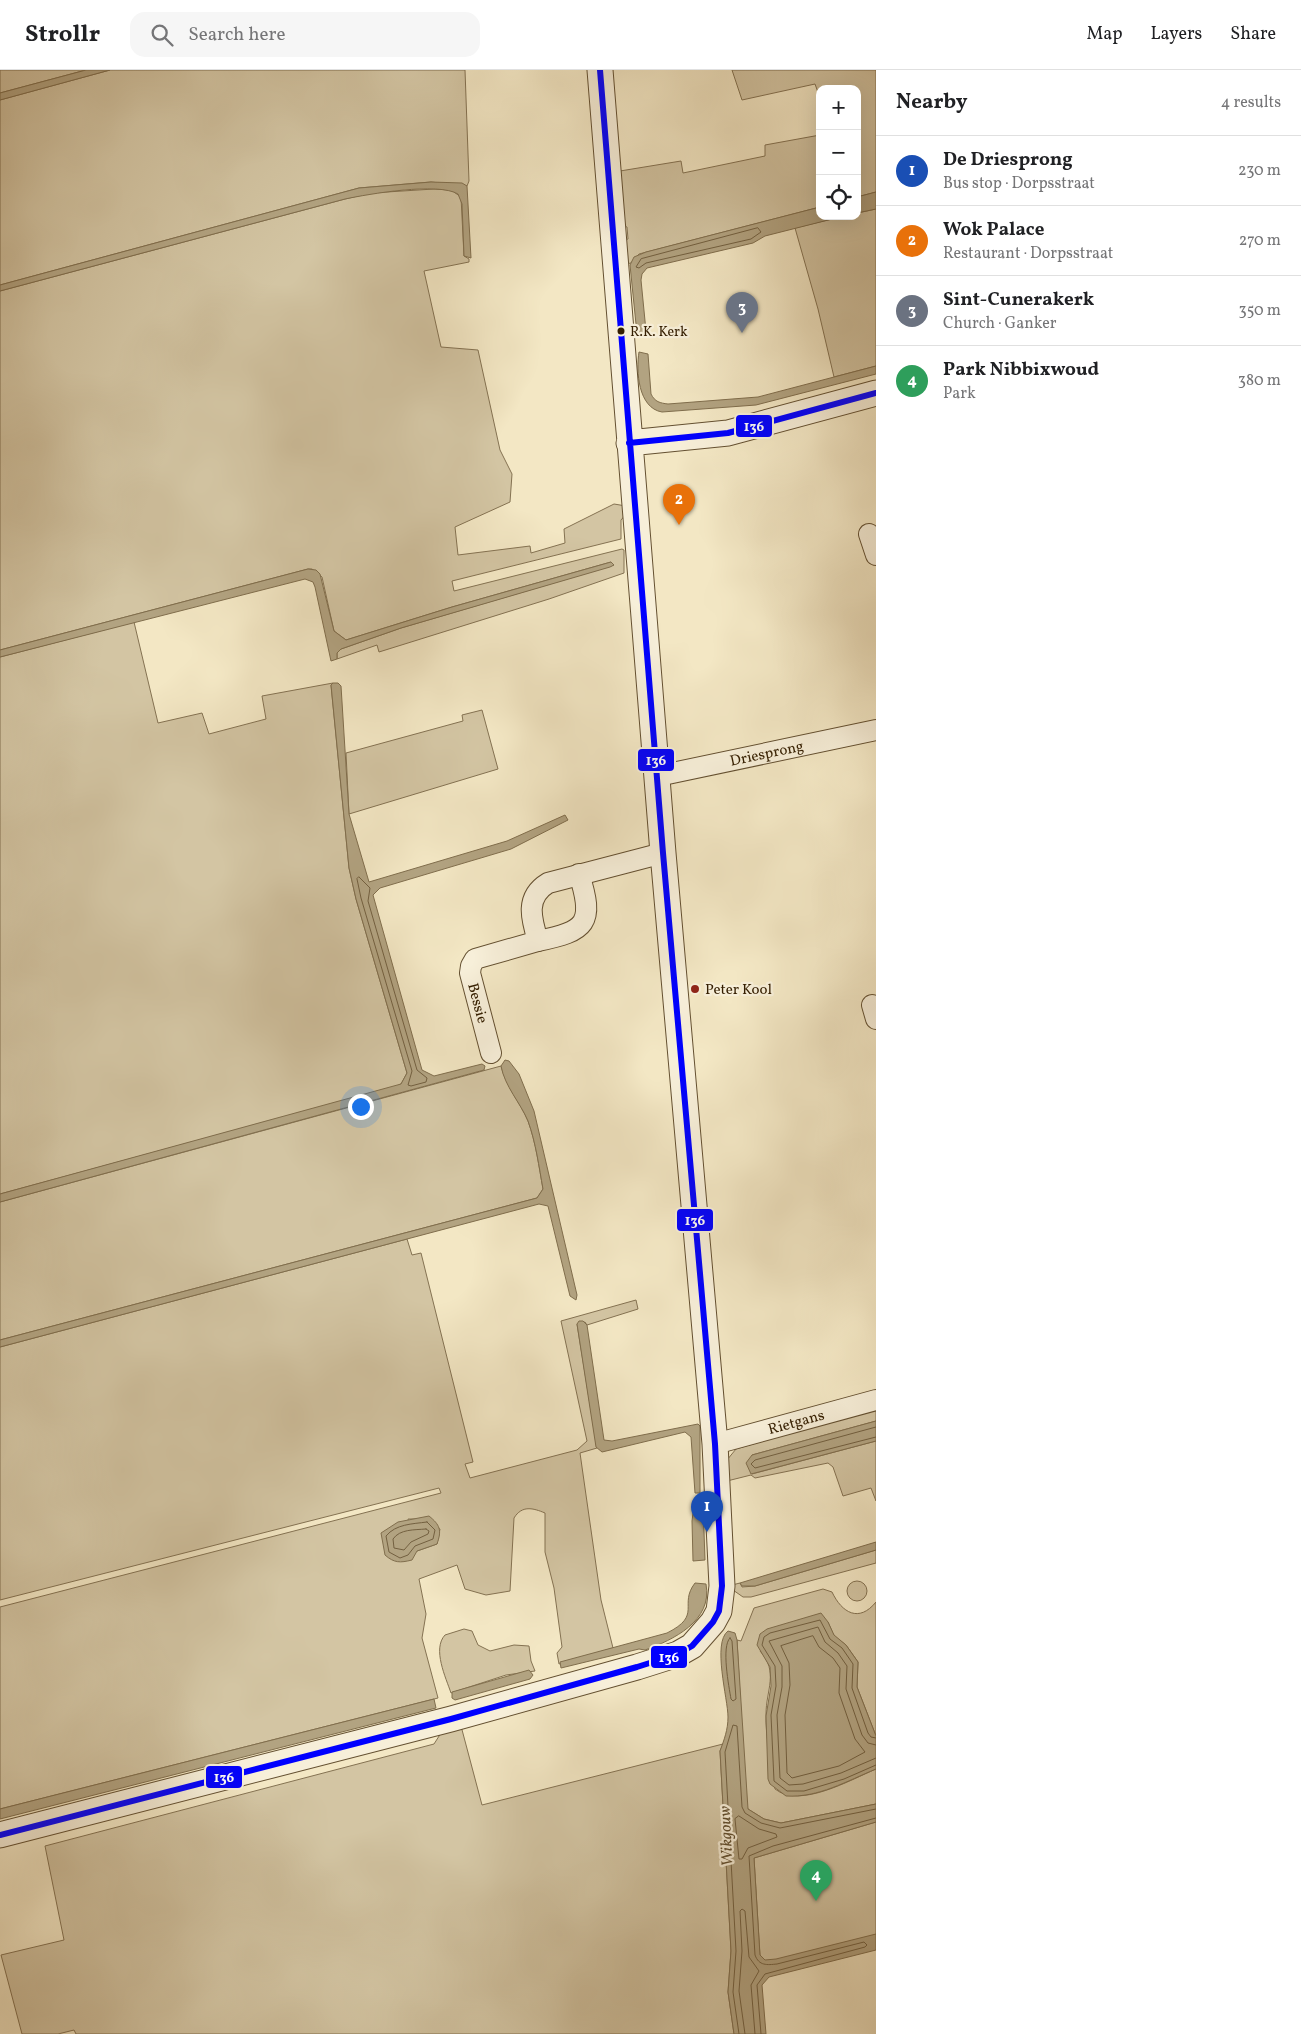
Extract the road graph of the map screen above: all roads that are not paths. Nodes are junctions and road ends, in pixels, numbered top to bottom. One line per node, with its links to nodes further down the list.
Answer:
1 (600, 70): 3 (street)
2 (876, 393): 3 (street)
3 (629, 442): 7 (street)
4 (869, 534): 5 (street)
5 (876, 555)
6 (876, 730): 7 (street, Driesprong)
7 (658, 776): 8 (street)
8 (663, 853): 9 (street); 13 (street)
9 (579, 874): 10 (street); 10 (street, Bessie)
10 (538, 941): 11 (street, Bessie)
11 (491, 1053)
12 (876, 1400): 13 (street, Rietgans)
13 (715, 1444): 14 (street)
14 (0, 1835)

